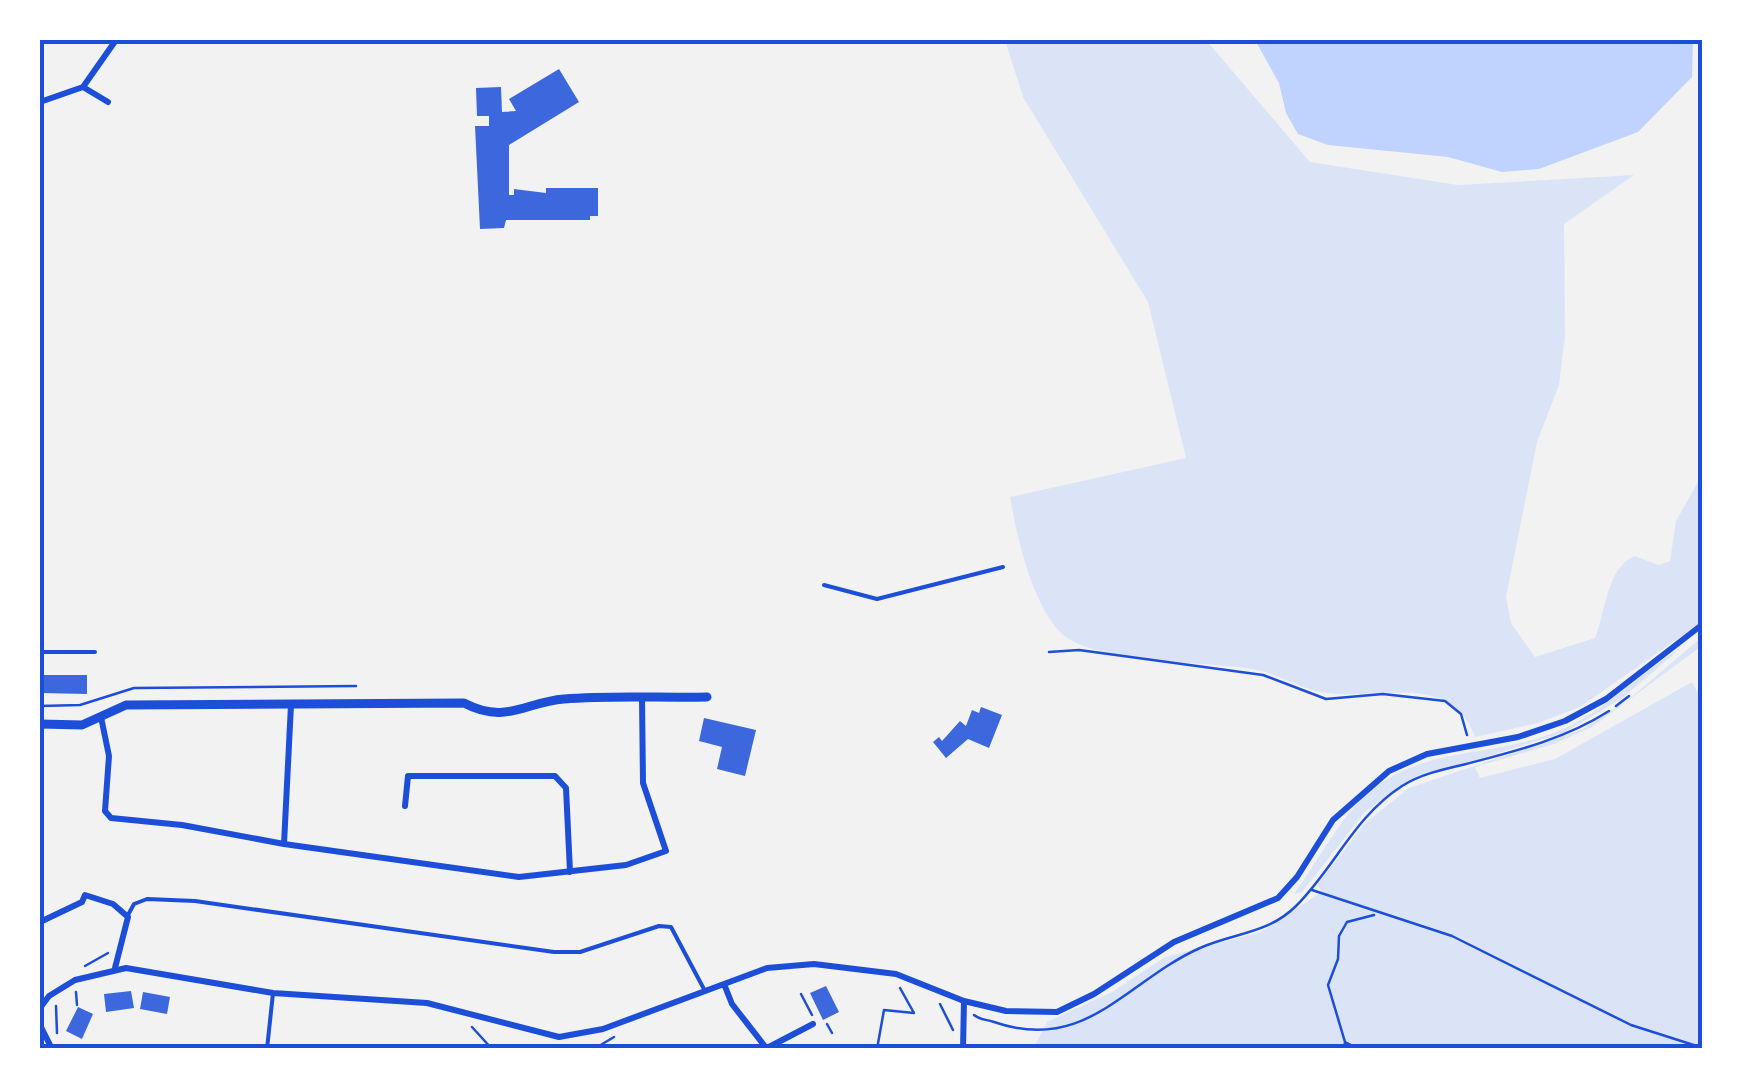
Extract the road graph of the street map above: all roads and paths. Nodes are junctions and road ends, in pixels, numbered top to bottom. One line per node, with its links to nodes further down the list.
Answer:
1 (116, 40): 2 (street)
2 (83, 87): 3 (street); 4 (street)
3 (40, 102)
4 (108, 102)
5 (1003, 567): 6 (lane)
6 (824, 586)
7 (1703, 624): 19 (street)
8 (40, 652): 9 (lane)
9 (95, 652)
10 (1049, 652): 19 (path)
11 (356, 686): 16 (path)
12 (1634, 692): 23 (path)
13 (642, 698): 14 (street); 15 (street); 22 (street)
14 (707, 698)
15 (291, 704): 17 (street); 21 (street)
16 (40, 706)
17 (101, 716): 18 (street); 21 (street)
18 (40, 724)
19 (1470, 746): 37 (street)
20 (406, 806): 22 (street)
21 (284, 844): 22 (street)
22 (570, 872)
23 (1309, 889): 24 (path); 37 (path)
24 (1376, 914): 48 (path); 51 (path)
25 (128, 916): 26 (street); 28 (street); 33 (lane)
26 (40, 922)
27 (112, 948): 29 (path)
28 (115, 968): 34 (street); 40 (street)
29 (70, 973)
30 (890, 982): 55 (path)
31 (724, 984): 33 (street); 37 (street); 50 (street)
32 (82, 987): 39 (path)
33 (705, 990): 47 (street)
34 (273, 994): 47 (street); 52 (lane)
35 (801, 994): 41 (path)
36 (61, 999): 49 (path)
37 (964, 1001): 56 (street)
38 (940, 1004): 46 (path)
39 (77, 1005)
40 (40, 1008)
41 (814, 1023): 50 (street)
42 (827, 1024): 45 (path)
43 (468, 1025): 53 (path)
44 (40, 1026): 49 (street)
45 (832, 1034)
46 (954, 1036)
47 (559, 1037): 54 (street)
48 (1345, 1042): 57 (path); 58 (path)
49 (56, 1047)
50 (767, 1048)
51 (1703, 1048)
52 (266, 1049)
53 (492, 1049)
54 (558, 1049)
55 (877, 1049)
56 (963, 1049)
57 (1344, 1049)
58 (1359, 1049)

